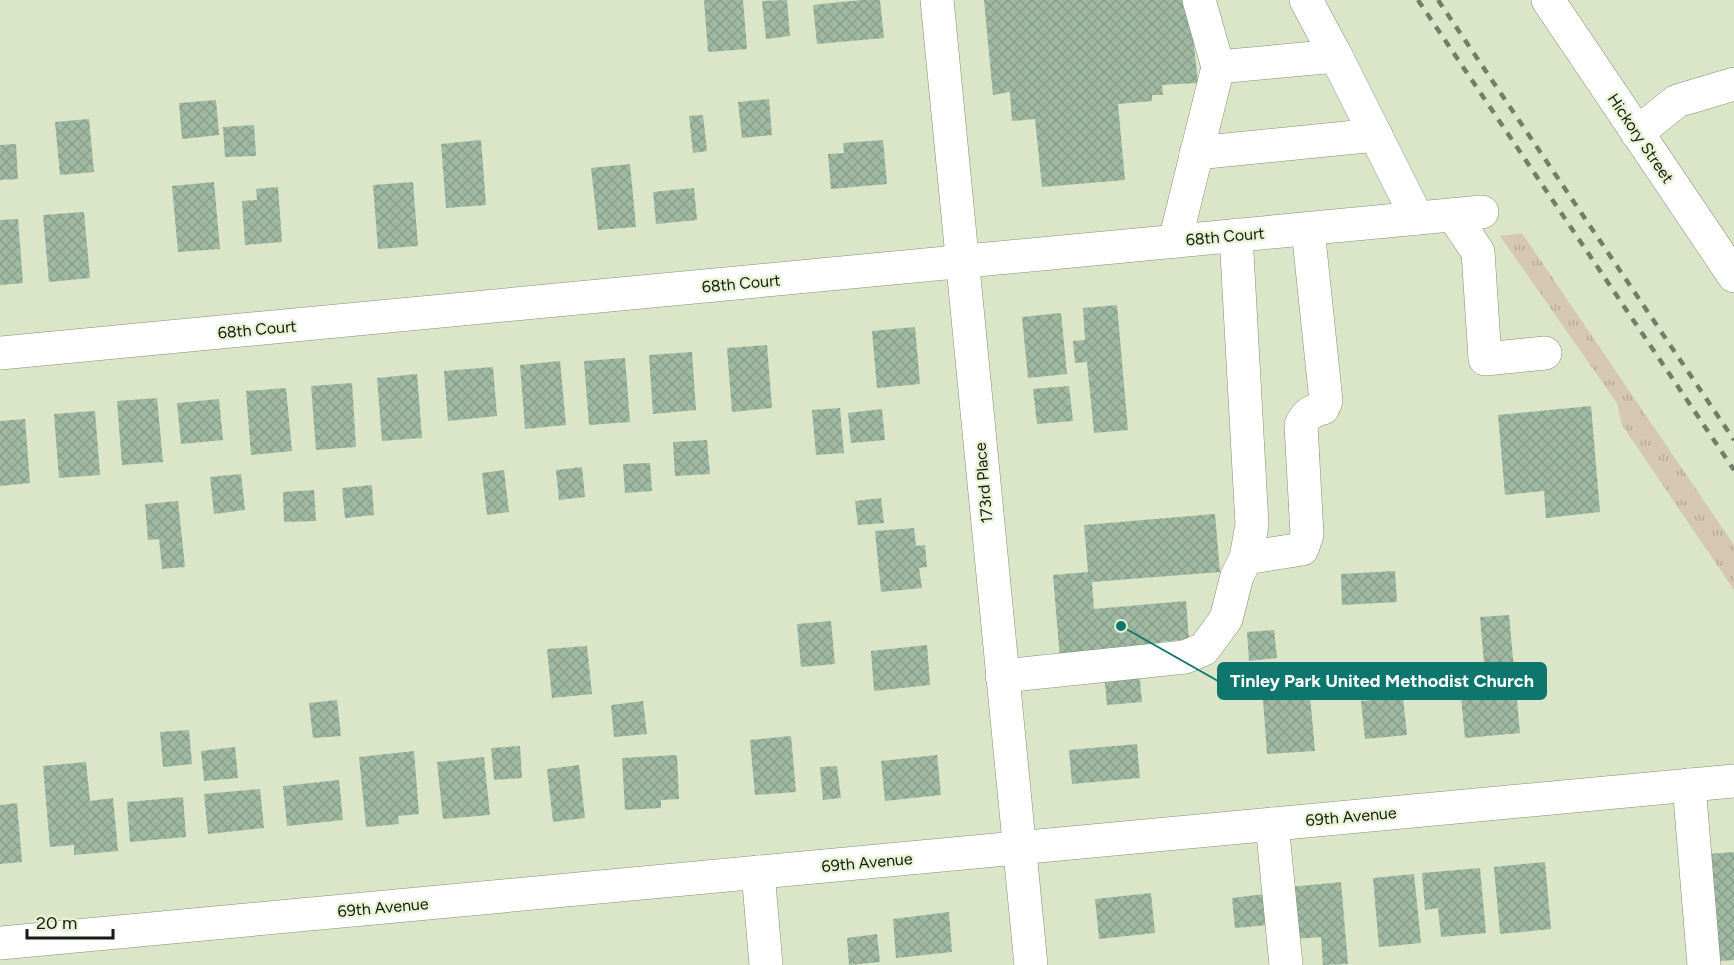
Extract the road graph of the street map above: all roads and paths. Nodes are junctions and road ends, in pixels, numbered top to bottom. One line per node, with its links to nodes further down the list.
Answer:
1 (937, 0): 15 (street, 173rd Place)
2 (1199, 0): 6 (street)
3 (1306, 0): 5 (street)
4 (1548, 0): 8 (street, Hickory Street)
5 (1336, 56): 6 (street); 9 (street)
6 (1218, 67): 10 (street)
7 (1734, 84): 8 (street)
8 (1637, 133): 16 (street, Hickory Street)
9 (1376, 135): 10 (street); 11 (street)
10 (1196, 153): 14 (street)
11 (1417, 218): 12 (street, 68th Court); 18 (street, 68th Court)
12 (1308, 229): 13 (street, 68th Court); 19 (street)
13 (1236, 236): 14 (street, 68th Court); 19 (street)
14 (1175, 241): 15 (street, 68th Court)
15 (963, 261): 17 (street, 68th Court); 20 (street, 173rd Place)
16 (1734, 276)
17 (0, 353)
18 (1545, 353)
19 (1246, 558): 20 (street)
20 (1002, 676): 24 (street, 173rd Place)
21 (1734, 781): 22 (street, 69th Avenue)
22 (1689, 785): 23 (street, 69th Avenue); 30 (street)
23 (1272, 824): 24 (street, 69th Avenue); 29 (street)
24 (1020, 847): 25 (street, 69th Avenue); 28 (street, 173rd Place)
25 (758, 872): 26 (street, 69th Avenue); 27 (street)
26 (0, 943)
27 (766, 965)
28 (1031, 965)
29 (1286, 965)
30 (1704, 965)

